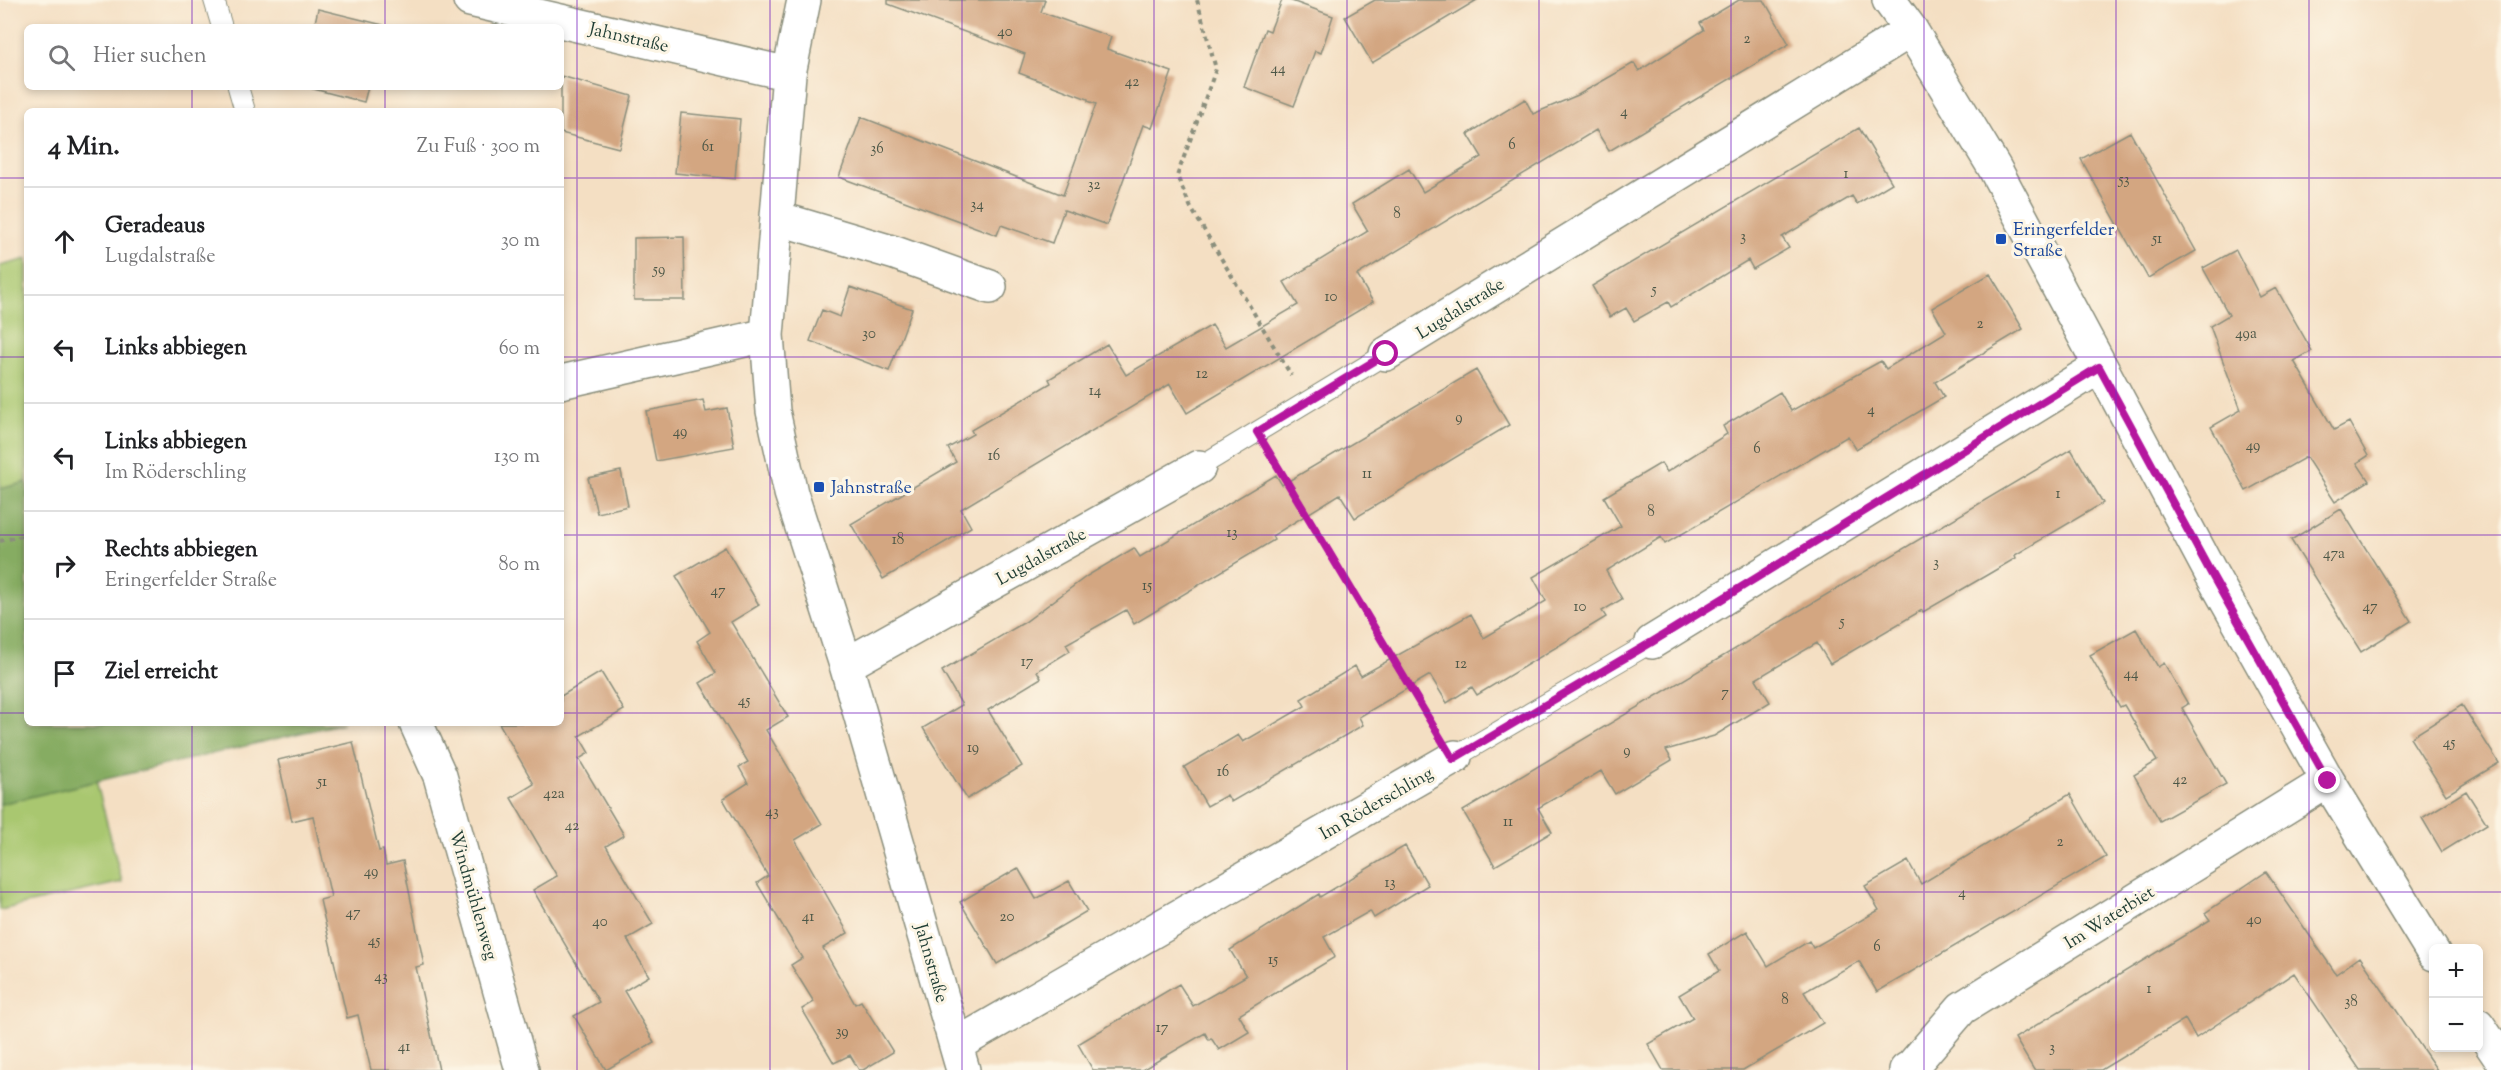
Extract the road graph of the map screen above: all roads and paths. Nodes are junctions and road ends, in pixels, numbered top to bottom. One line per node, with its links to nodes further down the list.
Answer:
1 (214, 0): 6 (lane)
2 (470, 0): 8 (street, Jahnstraße)
3 (804, 0): 8 (street, Jahnstraße)
4 (1197, 0): 17 (path)
5 (1889, 0): 7 (street)
6 (221, 24)
7 (1911, 30): 14 (street, Lugdalstraße); 15 (street)
8 (789, 74): 11 (street, Jahnstraße)
9 (239, 90): 10 (lane)
10 (244, 108)
11 (777, 218): 12 (street); 13 (street, Jahnstraße)
12 (990, 287)
13 (767, 335): 16 (street); 23 (street, Jahnstraße)
14 (1386, 354): 17 (lane, Lugdalstraße)
15 (2099, 367): 22 (street, Im Röderschling); 26 (street)
16 (564, 381)
17 (1307, 402): 18 (lane, Lugdalstraße)
18 (1257, 432): 19 (lane, Lugdalstraße); 25 (path)
19 (1199, 467): 23 (street, Lugdalstraße)
20 (24, 536): 21 (path)
21 (0, 541)
22 (1652, 642): 25 (lane, Im Röderschling)
23 (846, 665): 29 (street, Jahnstraße)
24 (417, 726): 31 (street, Windmühlenweg)
25 (1454, 758): 29 (street, Im Röderschling)
26 (2328, 781): 27 (street); 32 (street, Im Waterbiet)
27 (2429, 947)
28 (2483, 1032): 30 (street)
29 (959, 1057)
30 (2501, 1059)
31 (522, 1070)
32 (1906, 1070)

